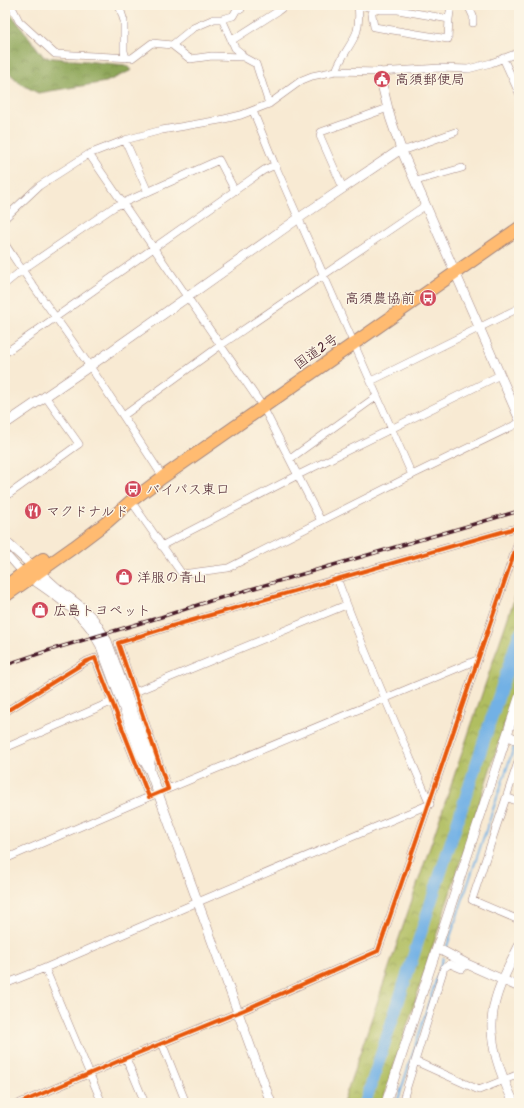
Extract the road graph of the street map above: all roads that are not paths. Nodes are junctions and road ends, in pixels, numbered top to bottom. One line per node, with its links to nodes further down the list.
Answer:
1 (12, 5): 16 (street)
2 (119, 5): 16 (street)
3 (286, 5): 12 (street)
4 (359, 5): 7 (street); 18 (street)
5 (451, 5): 10 (street)
6 (468, 5): 11 (street)
7 (371, 8): 10 (street); 10 (street)
8 (241, 9): 9 (street)
9 (222, 19): 12 (street); 13 (street)
10 (449, 19)
11 (473, 23)
12 (231, 41): 15 (street)
13 (172, 45): 15 (street); 16 (street)
14 (519, 51): 17 (street)
15 (243, 57): 21 (street)
16 (126, 58)
17 (504, 58): 19 (street); 20 (street)
18 (336, 71): 19 (street); 21 (street)
19 (378, 72): 22 (street)
20 (519, 92)
21 (269, 104): 23 (street)
22 (388, 108): 26 (street); 31 (street)
23 (253, 111): 25 (street); 28 (street)
24 (455, 132): 26 (street)
25 (125, 140): 27 (street); 33 (street)
26 (401, 149): 30 (street); 31 (street)
27 (89, 154): 34 (street); 36 (street)
28 (275, 165): 32 (street); 37 (street)
29 (462, 168): 30 (street)
30 (416, 182): 35 (street)
31 (343, 188): 37 (street)
32 (235, 191): 33 (street); 40 (street)
33 (148, 192): 34 (street)
34 (122, 203): 40 (street); 41 (street)
35 (426, 205): 42 (street); 43 (street)
36 (5, 218)
37 (298, 218): 43 (street); 45 (street)
38 (519, 228): 42 (highway, 国道2号)
39 (5, 244): 41 (street)
40 (154, 249): 45 (street); 47 (street)
41 (22, 270): 44 (street); 47 (street)
42 (456, 272): 48 (street); 49 (highway, 国道2号)
43 (324, 275): 49 (street); 50 (street)
44 (5, 284)
45 (187, 298): 50 (street); 52 (street)
46 (519, 308): 48 (street)
47 (56, 317): 51 (street); 52 (street)
48 (480, 328): 53 (street); 54 (street)
49 (354, 343): 54 (street); 57 (highway, 国道2号)
50 (221, 345): 57 (street); 58 (street)
51 (5, 353)
52 (90, 366): 55 (street); 58 (street)
53 (500, 375): 59 (street); 62 (street)
54 (371, 381): 56 (street)
55 (45, 396): 61 (street); 67 (street)
56 (377, 396): 62 (street); 63 (street)
57 (263, 407): 63 (street); 66 (highway, 国道2号)
58 (123, 416): 66 (street)
59 (519, 418)
60 (519, 423): 65 (street)
61 (5, 424)
62 (392, 428): 64 (street); 65 (street)
63 (290, 459): 64 (street)
64 (298, 475): 69 (street); 73 (street)
65 (412, 475): 69 (street)
66 (163, 477): 68 (highway, 国道2号)
67 (5, 497)
68 (131, 501): 73 (street); 75 (highway, 国道2号)
69 (320, 521): 73 (street)
70 (519, 527): 76 (street)
71 (519, 539): 80 (street)
72 (5, 541): 75 (street)
73 (162, 546)
74 (5, 553): 75 (street)
75 (32, 572): 77 (highway, 国道2号); 78 (highway, 国道2号); 91 (street)
76 (337, 578): 79 (street); 81 (street)
77 (5, 587)
78 (5, 596)
79 (346, 605): 81 (street); 83 (street)
80 (477, 660): 83 (street); 95 (street)
81 (135, 692): 90 (street)
82 (519, 698): 86 (street)
83 (384, 699): 90 (street); 95 (street)
84 (111, 702): 85 (street); 88 (street); 92 (street)
85 (5, 712)
86 (507, 735): 87 (street); 100 (street)
87 (519, 740)
88 (5, 748)
89 (519, 759): 93 (street)
90 (168, 790): 91 (street)
91 (158, 794): 92 (street); 97 (street)
92 (149, 797): 96 (street)
93 (506, 797): 94 (street); 98 (street)
94 (519, 802)
95 (430, 804): 97 (street); 106 (street)
96 (5, 859)
97 (198, 902): 102 (street); 106 (street)
98 (519, 920)
99 (519, 946): 103 (street)
100 (437, 948): 101 (street); 118 (street)
101 (467, 964): 103 (street); 109 (street)
102 (45, 968): 104 (street); 110 (street)
103 (503, 980): 105 (street); 112 (street)
104 (5, 984)
105 (519, 987)
106 (238, 1012): 107 (street); 117 (street)
107 (162, 1043): 108 (street); 116 (street)
108 (126, 1058): 110 (street); 115 (street)
109 (415, 1061): 112 (street); 119 (street)
110 (90, 1073): 113 (street); 114 (street)
111 (519, 1074): 112 (street)
112 (504, 1080): 120 (street)
113 (20, 1103)
114 (102, 1103)
115 (145, 1103)
116 (186, 1103)
117 (271, 1103)
118 (386, 1103)
119 (402, 1103)
120 (514, 1103)

